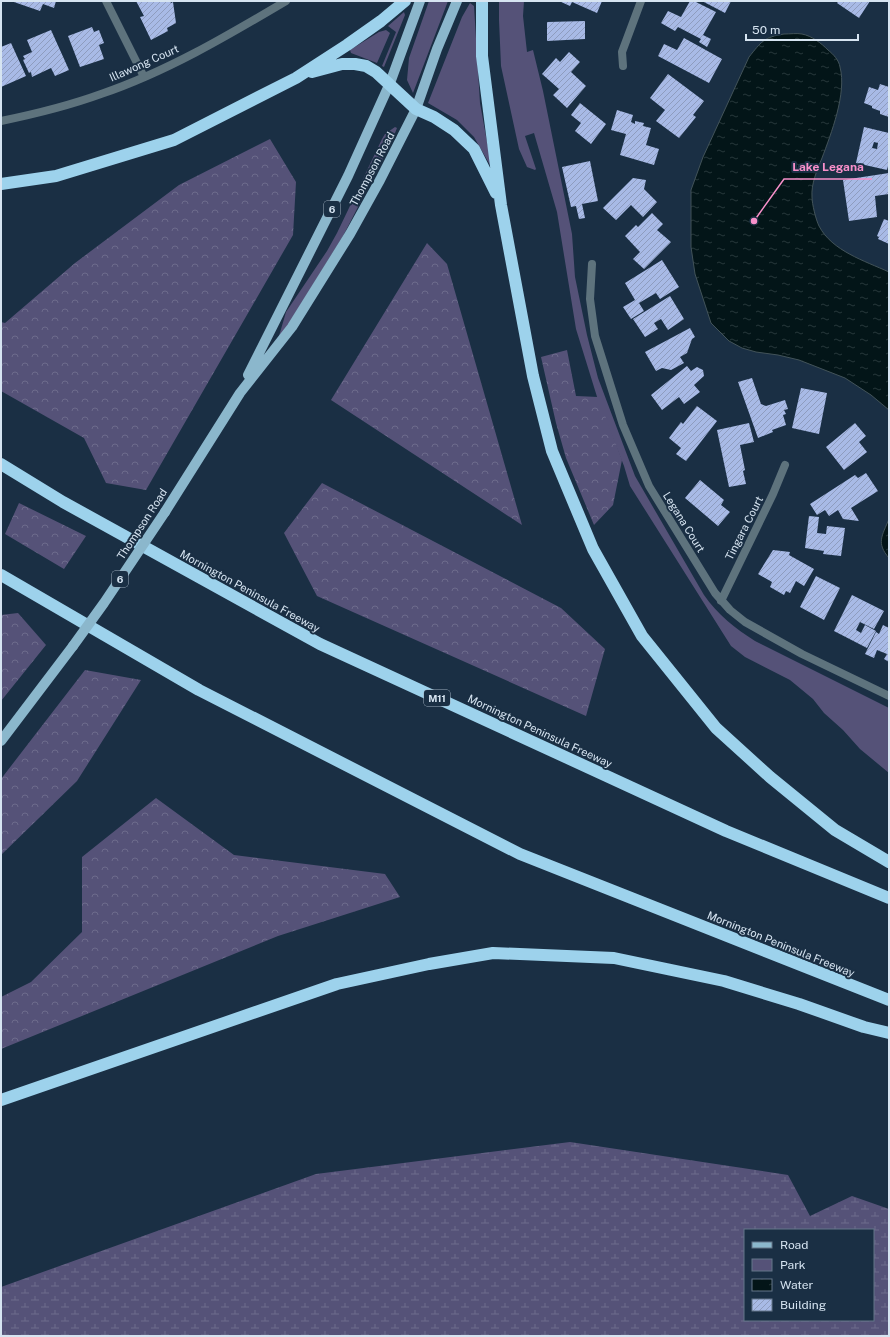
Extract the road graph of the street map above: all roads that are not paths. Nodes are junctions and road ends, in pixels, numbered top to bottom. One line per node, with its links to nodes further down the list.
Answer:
1 (106, 1): 9 (street)
2 (286, 1): 9 (street, Illawong Court)
3 (405, 1): 10 (highway)
4 (420, 1): 11 (main road, Thompson Road / 6)
5 (457, 1): 12 (main road, Thompson Road / 6)
6 (482, 1): 15 (highway)
7 (641, 1): 8 (street)
8 (623, 66)
9 (144, 77): 13 (street, Illawong Court)
10 (296, 78): 11 (highway); 14 (highway)
11 (390, 83): 12 (highway); 17 (main road, Thompson Road / 6)
12 (416, 109): 15 (highway); 17 (main road, Thompson Road / 6)
13 (1, 121)
14 (1, 184)
15 (501, 205): 24 (highway)
16 (592, 264): 21 (street, Legana Court)
17 (240, 393): 23 (main road, Thompson Road / 6, bridge)
18 (1, 464): 25 (highway, Mornington Peninsula Freeway / M11)
19 (785, 465): 21 (street, Tingara Court)
20 (1, 575): 26 (highway, Mornington Peninsula Freeway)
21 (721, 600): 22 (street, Legana Court)
22 (889, 696)
23 (1, 742)
24 (889, 862)
25 (889, 898)
26 (889, 1000)
27 (889, 1033): 28 (highway)
28 (1, 1100)

